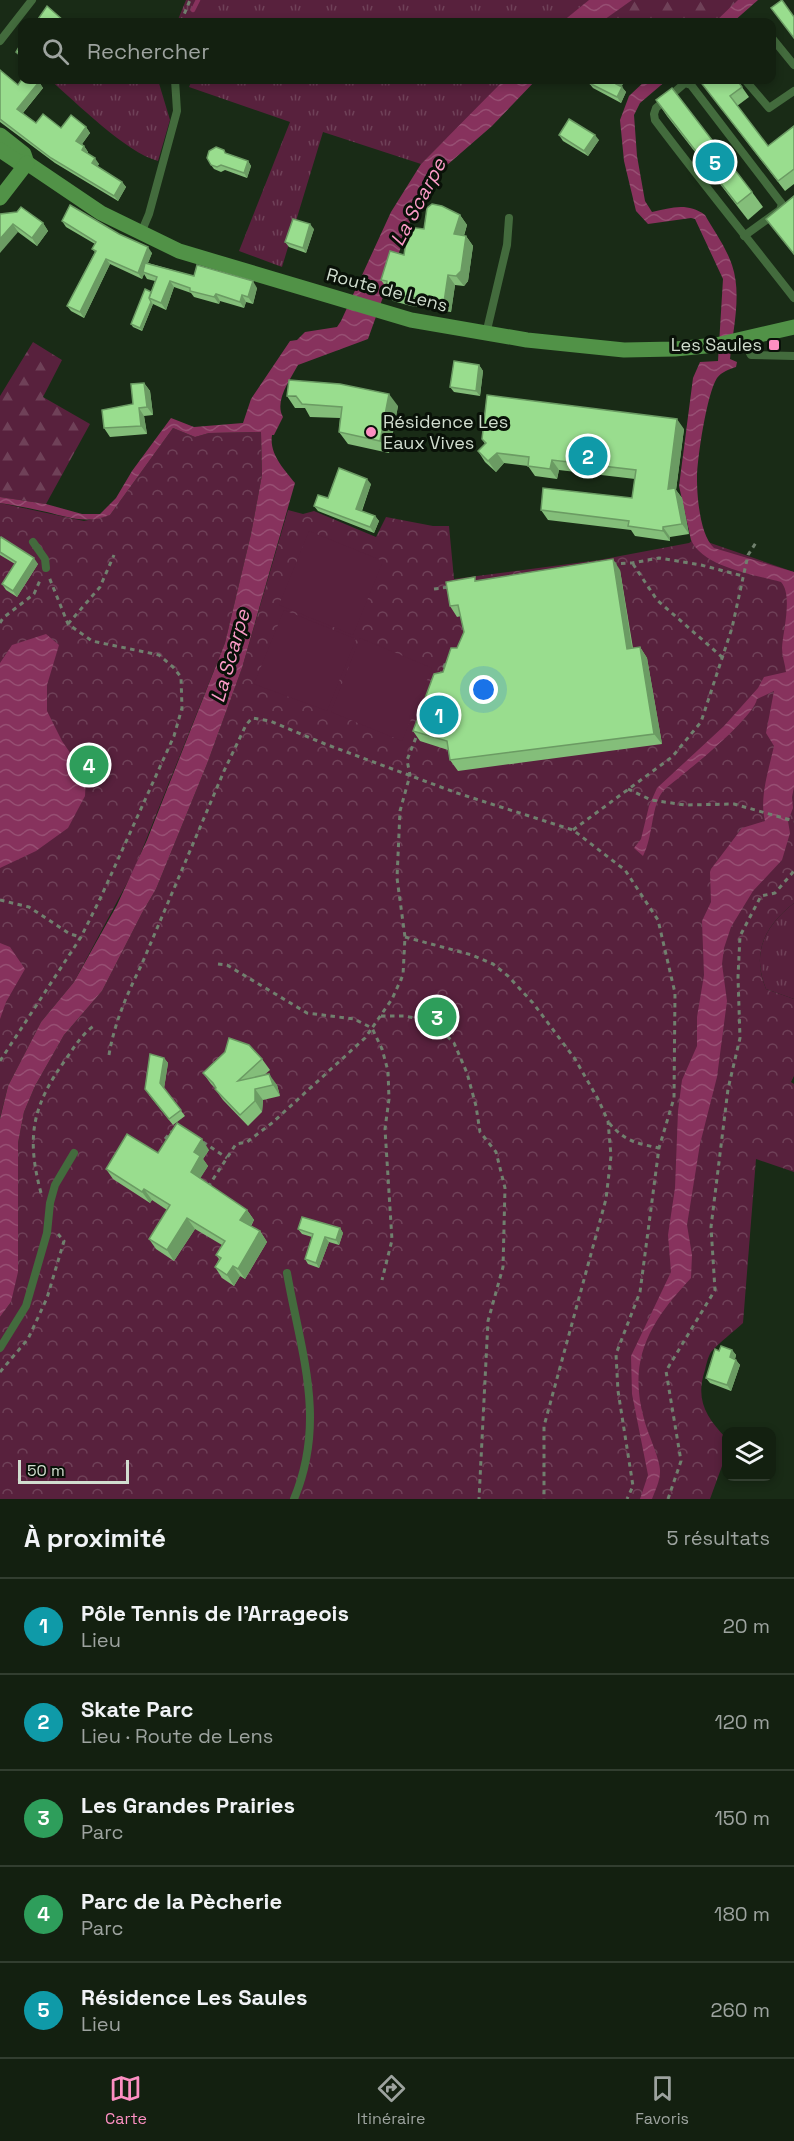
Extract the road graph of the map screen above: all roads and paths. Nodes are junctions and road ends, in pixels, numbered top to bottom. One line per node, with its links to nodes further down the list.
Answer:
1 (32, 0): 4 (lane)
2 (190, 0): 3 (path)
3 (183, 18)
4 (0, 41)
5 (776, 44): 6 (lane)
6 (794, 65)
7 (175, 84): 17 (lane)
8 (684, 84): 18 (lane)
9 (688, 84): 18 (lane)
10 (748, 84): 11 (lane)
11 (794, 91)
12 (0, 135): 14 (main road)
13 (0, 150): 14 (main road, Route de Lens)
14 (32, 166): 15 (main road); 17 (main road, Route de Lens)
15 (1, 197)
16 (509, 218): 21 (lane)
17 (141, 233): 21 (main road, Route de Lens)
18 (744, 236): 19 (lane)
19 (794, 298)
20 (794, 327): 22 (main road, Route de Lens)
21 (486, 334): 22 (main road, Route de Lens)
22 (738, 341): 23 (lane)
23 (794, 356)
24 (757, 541): 30 (path)
25 (33, 542): 29 (lane)
26 (114, 555): 34 (path)
27 (632, 563): 28 (path); 30 (path); 35 (path)
28 (611, 564)
29 (45, 568): 33 (path); 34 (path)
30 (743, 576): 35 (path)
31 (455, 586): 32 (path)
32 (434, 589)
33 (0, 623)
34 (68, 624): 45 (path)
35 (722, 657): 40 (path)
36 (446, 662): 37 (path)
37 (437, 684)
38 (420, 727): 39 (path)
39 (410, 775): 42 (path); 46 (path); 51 (path)
40 (628, 789): 41 (path); 42 (path)
41 (792, 820)
42 (573, 830): 57 (path)
43 (794, 871): 69 (path)
44 (0, 900): 45 (path)
45 (81, 937): 52 (path)
46 (405, 937): 48 (path); 53 (path)
47 (218, 964): 50 (path)
48 (381, 1016): 50 (path); 66 (path)
49 (95, 1025): 61 (path)
50 (372, 1028): 59 (path); 63 (path)
51 (110, 1056)
52 (0, 1061)
53 (608, 1121): 57 (path); 67 (path)
54 (182, 1129): 56 (path)
55 (196, 1138): 59 (path)
56 (165, 1139)
57 (659, 1148): 68 (path)
58 (74, 1152): 61 (lane)
59 (227, 1158): 60 (path)
60 (208, 1187)
61 (48, 1220): 64 (lane)
62 (287, 1274): 65 (lane)
63 (382, 1280)
64 (0, 1348)
65 (294, 1499)
66 (479, 1499)
67 (544, 1499)
68 (627, 1499)
69 (668, 1499)

